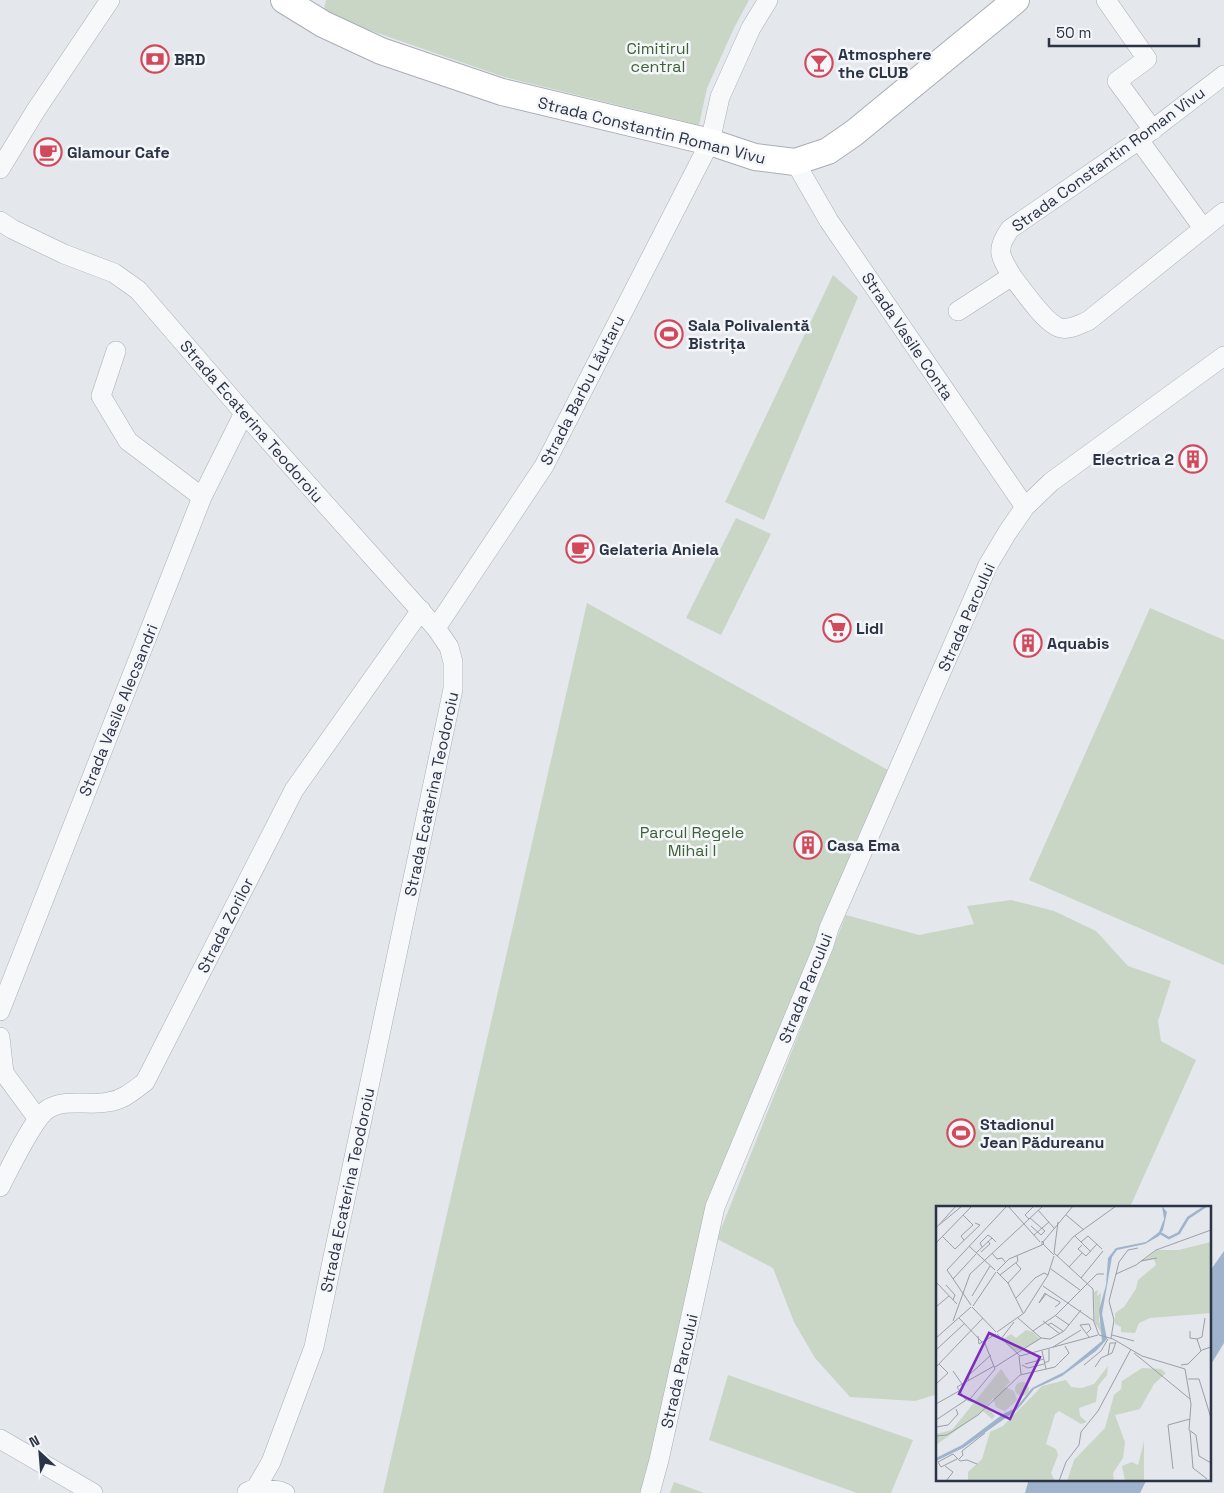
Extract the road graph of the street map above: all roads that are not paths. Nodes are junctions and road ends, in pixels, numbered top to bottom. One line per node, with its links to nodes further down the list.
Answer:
1 (110, 0): 10 (street)
2 (768, 0): 8 (street, Strada Barbu Lăutaru)
3 (1016, 0): 9 (street, Strada Constantin Roman Vivu)
4 (1106, 0): 7 (street)
5 (294, 3): 8 (street, Strada Constantin Roman Vivu)
6 (1224, 75): 7 (street, Strada Constantin Roman Vivu)
7 (1146, 135): 13 (street); 14 (street, Strada Constantin Roman Vivu)
8 (710, 142): 9 (street, Strada Constantin Roman Vivu); 22 (street, Strada Barbu Lăutaru)
9 (795, 162): 20 (street, Strada Vasile Conta)
10 (0, 169)
11 (1224, 212): 13 (street)
12 (0, 221): 18 (street, Strada Ecaterina Teodoroiu)
13 (1203, 228): 14 (street)
14 (1012, 276): 15 (street)
15 (958, 311)
16 (116, 351): 19 (street)
17 (1224, 356): 20 (street, Strada Parcului)
18 (244, 413): 19 (street, Strada Vasile Alecsandri); 21 (street, Strada Ecaterina Teodoroiu)
19 (202, 497): 23 (street, Strada Vasile Alecsandri)
20 (1025, 507): 31 (street, Strada Parcului)
21 (420, 610): 22 (street, Strada Ecaterina Teodoroiu); 25 (street, Strada Zorilor)
22 (436, 628): 28 (street, Strada Ecaterina Teodoroiu)
23 (0, 1010)
24 (0, 1037): 25 (street)
25 (38, 1118): 26 (street, Strada Zorilor)
26 (0, 1187)
27 (0, 1439): 29 (street)
28 (251, 1490): 30 (street)
29 (93, 1493)
30 (286, 1493)
31 (650, 1493)

